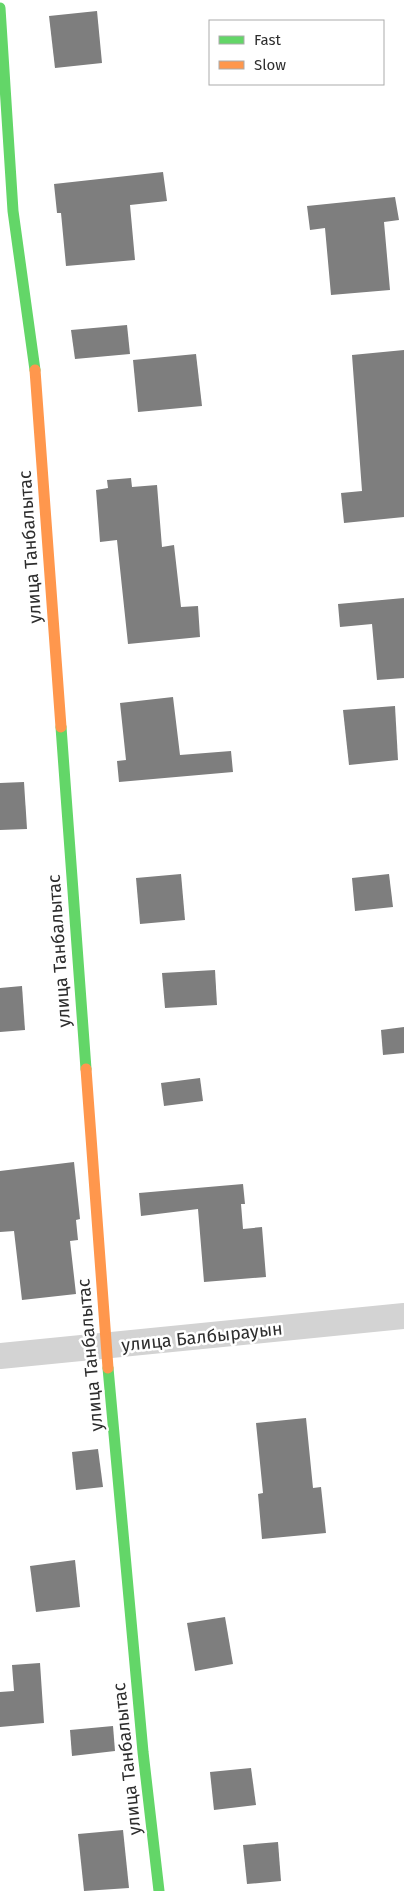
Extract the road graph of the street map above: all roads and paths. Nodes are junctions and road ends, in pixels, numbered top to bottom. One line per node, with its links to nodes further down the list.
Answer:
1 (0, 8): 3 (street, улица Танбалытас)
2 (404, 1316): 3 (street, улица Балбырауын)
3 (106, 1346): 4 (street, улица Балбырауын); 5 (street, улица Танбалытас)
4 (0, 1356)
5 (159, 1891)

